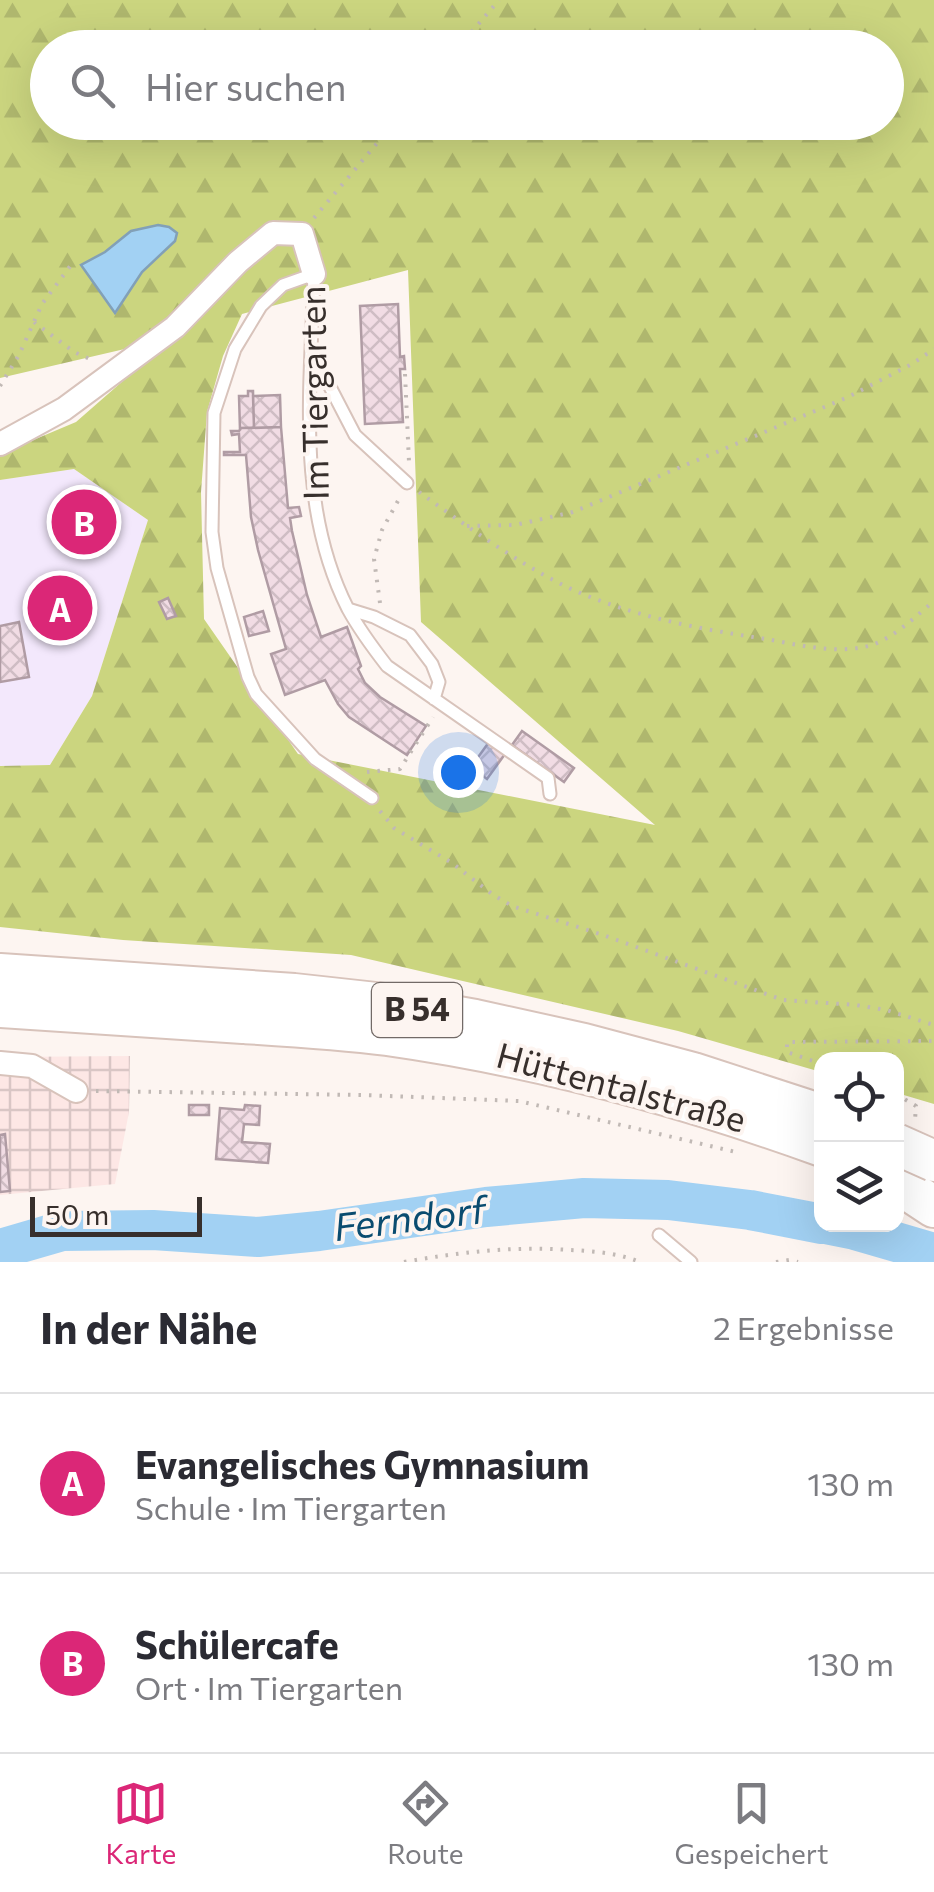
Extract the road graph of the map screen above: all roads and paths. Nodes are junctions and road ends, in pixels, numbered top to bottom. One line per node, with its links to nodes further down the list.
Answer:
1 (498, 0): 2 (path)
2 (473, 30)
3 (380, 140): 4 (path, Im Tiergarten)
4 (302, 234): 6 (street, Im Tiergarten); 10 (street, Im Tiergarten)
5 (74, 262): 7 (path)
6 (314, 274): 9 (lane, Im Tiergarten); 19 (lane)
7 (34, 322): 10 (path); 11 (path)
8 (934, 349): 14 (path)
9 (312, 352): 13 (lane); 16 (lane, Im Tiergarten)
10 (109, 378): 12 (street, Im Tiergarten)
11 (0, 386)
12 (0, 444)
13 (407, 483): 14 (path)
14 (466, 526): 15 (path)
15 (934, 601)
16 (348, 609): 17 (lane, Im Tiergarten); 17 (lane)
17 (434, 699): 20 (lane, Im Tiergarten)
18 (429, 726): 19 (path)
19 (353, 785): 21 (lane)
20 (550, 794)
21 (372, 798): 24 (path)
22 (0, 974): 29 (highway, Hüttentalstraße / B 54)
23 (0, 1008): 30 (highway, Hüttentalstraße / B 54)
24 (934, 1025)
25 (934, 1042): 26 (path)
26 (814, 1061)
27 (0, 1063): 28 (street)
28 (76, 1091): 32 (path)
29 (814, 1112)
30 (814, 1143)
31 (904, 1147): 33 (highway, bridge)
32 (748, 1155)
33 (934, 1160)
34 (904, 1182): 36 (highway)
35 (904, 1185): 37 (highway)
36 (934, 1194)
37 (934, 1208)
38 (659, 1234): 41 (lane)
39 (404, 1262): 40 (path)
40 (640, 1262)
41 (691, 1262)
42 (776, 1262): 43 (path)
43 (798, 1262)

